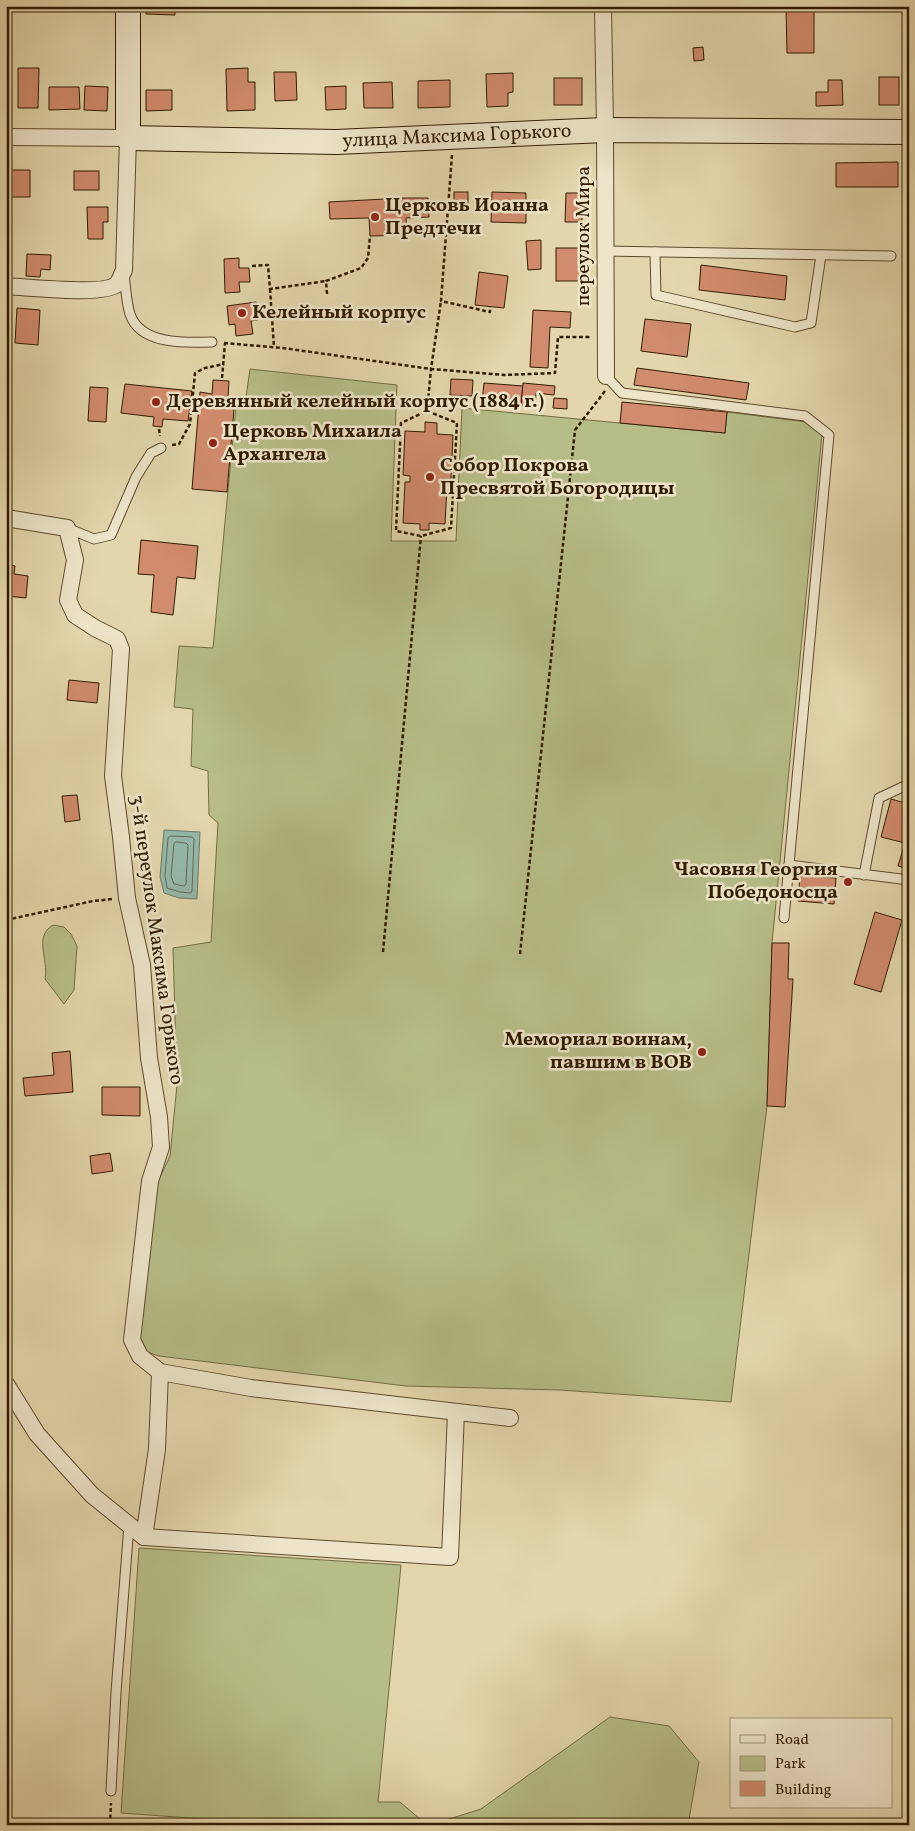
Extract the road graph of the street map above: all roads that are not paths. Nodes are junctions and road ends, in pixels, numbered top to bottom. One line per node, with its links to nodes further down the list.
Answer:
1 (128, 6): 6 (street)
2 (603, 6): 3 (street, переулок Мира)
3 (605, 130): 4 (street, улица Максима Горького); 6 (street, улица Максима Горького); 7 (street, переулок Мира)
4 (909, 132)
5 (6, 137): 6 (street, улица Максима Горького)
6 (128, 138): 11 (street)
7 (604, 250): 8 (lane); 14 (street, переулок Мира)
8 (655, 252): 9 (lane); 9 (lane)
9 (821, 255): 10 (lane)
10 (891, 256)
11 (124, 270): 12 (street); 13 (lane)
12 (6, 286)
13 (212, 342)
14 (609, 379): 19 (lane)
15 (161, 448): 17 (lane)
16 (6, 518): 17 (street)
17 (67, 528): 23 (street, 3-й переулок Максима Горького)
18 (909, 784): 20 (lane)
19 (789, 865): 20 (lane); 22 (lane)
20 (864, 875): 21 (lane)
21 (909, 880)
22 (784, 918)
23 (160, 1372): 25 (street); 28 (street)
24 (6, 1384): 27 (street)
25 (456, 1412): 26 (street); 28 (street)
26 (510, 1418)
27 (129, 1525): 28 (street); 29 (lane)
28 (144, 1537)
29 (111, 1791)

